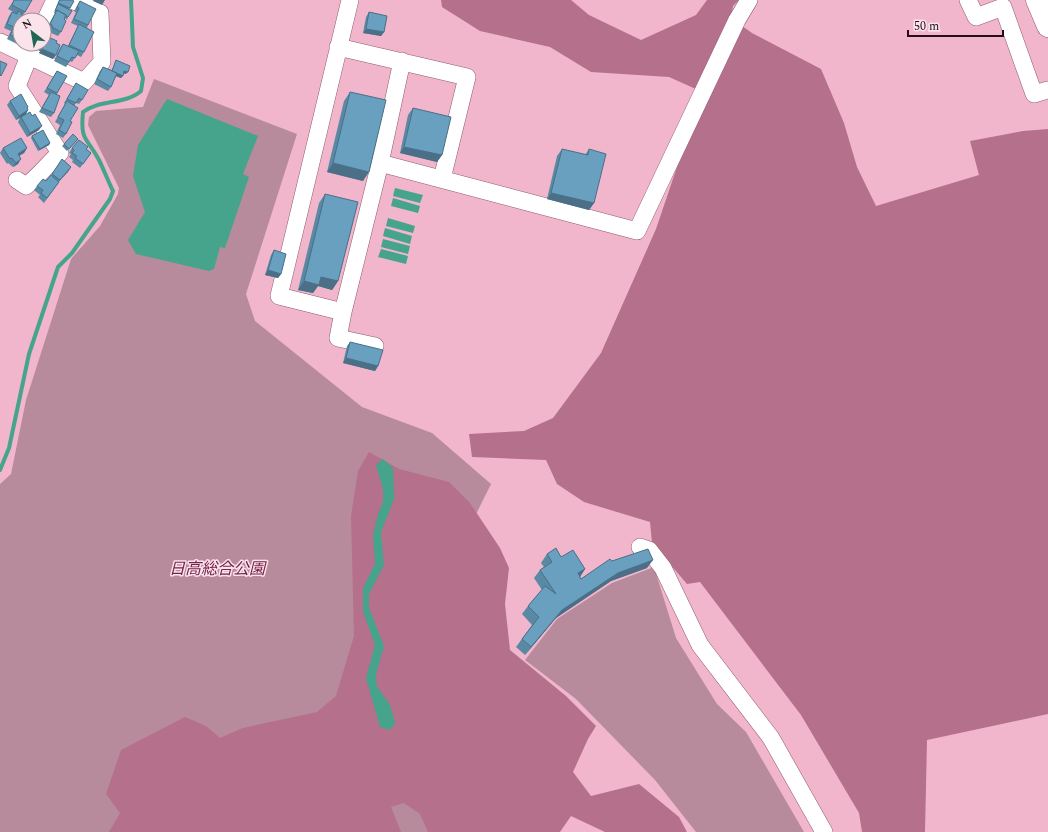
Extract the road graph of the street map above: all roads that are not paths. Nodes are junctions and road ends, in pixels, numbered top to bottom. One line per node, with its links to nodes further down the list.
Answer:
1 (55, 0): 7 (street)
2 (72, 0): 13 (street)
3 (350, 0): 11 (street)
4 (749, 0): 17 (street)
5 (968, 0): 15 (street)
6 (1037, 0): 8 (highway)
7 (49, 12)
8 (1048, 26)
9 (0, 42): 10 (street)
10 (12, 45)
11 (338, 47): 14 (street); 19 (street)
12 (31, 52): 18 (street)
13 (35, 52)
14 (402, 61): 16 (street); 17 (street)
15 (1041, 92)
16 (380, 163): 17 (street); 19 (street)
17 (442, 179)
18 (17, 180)
19 (343, 312): 20 (street)
20 (375, 346)
21 (640, 547): 22 (street)
22 (824, 832)

